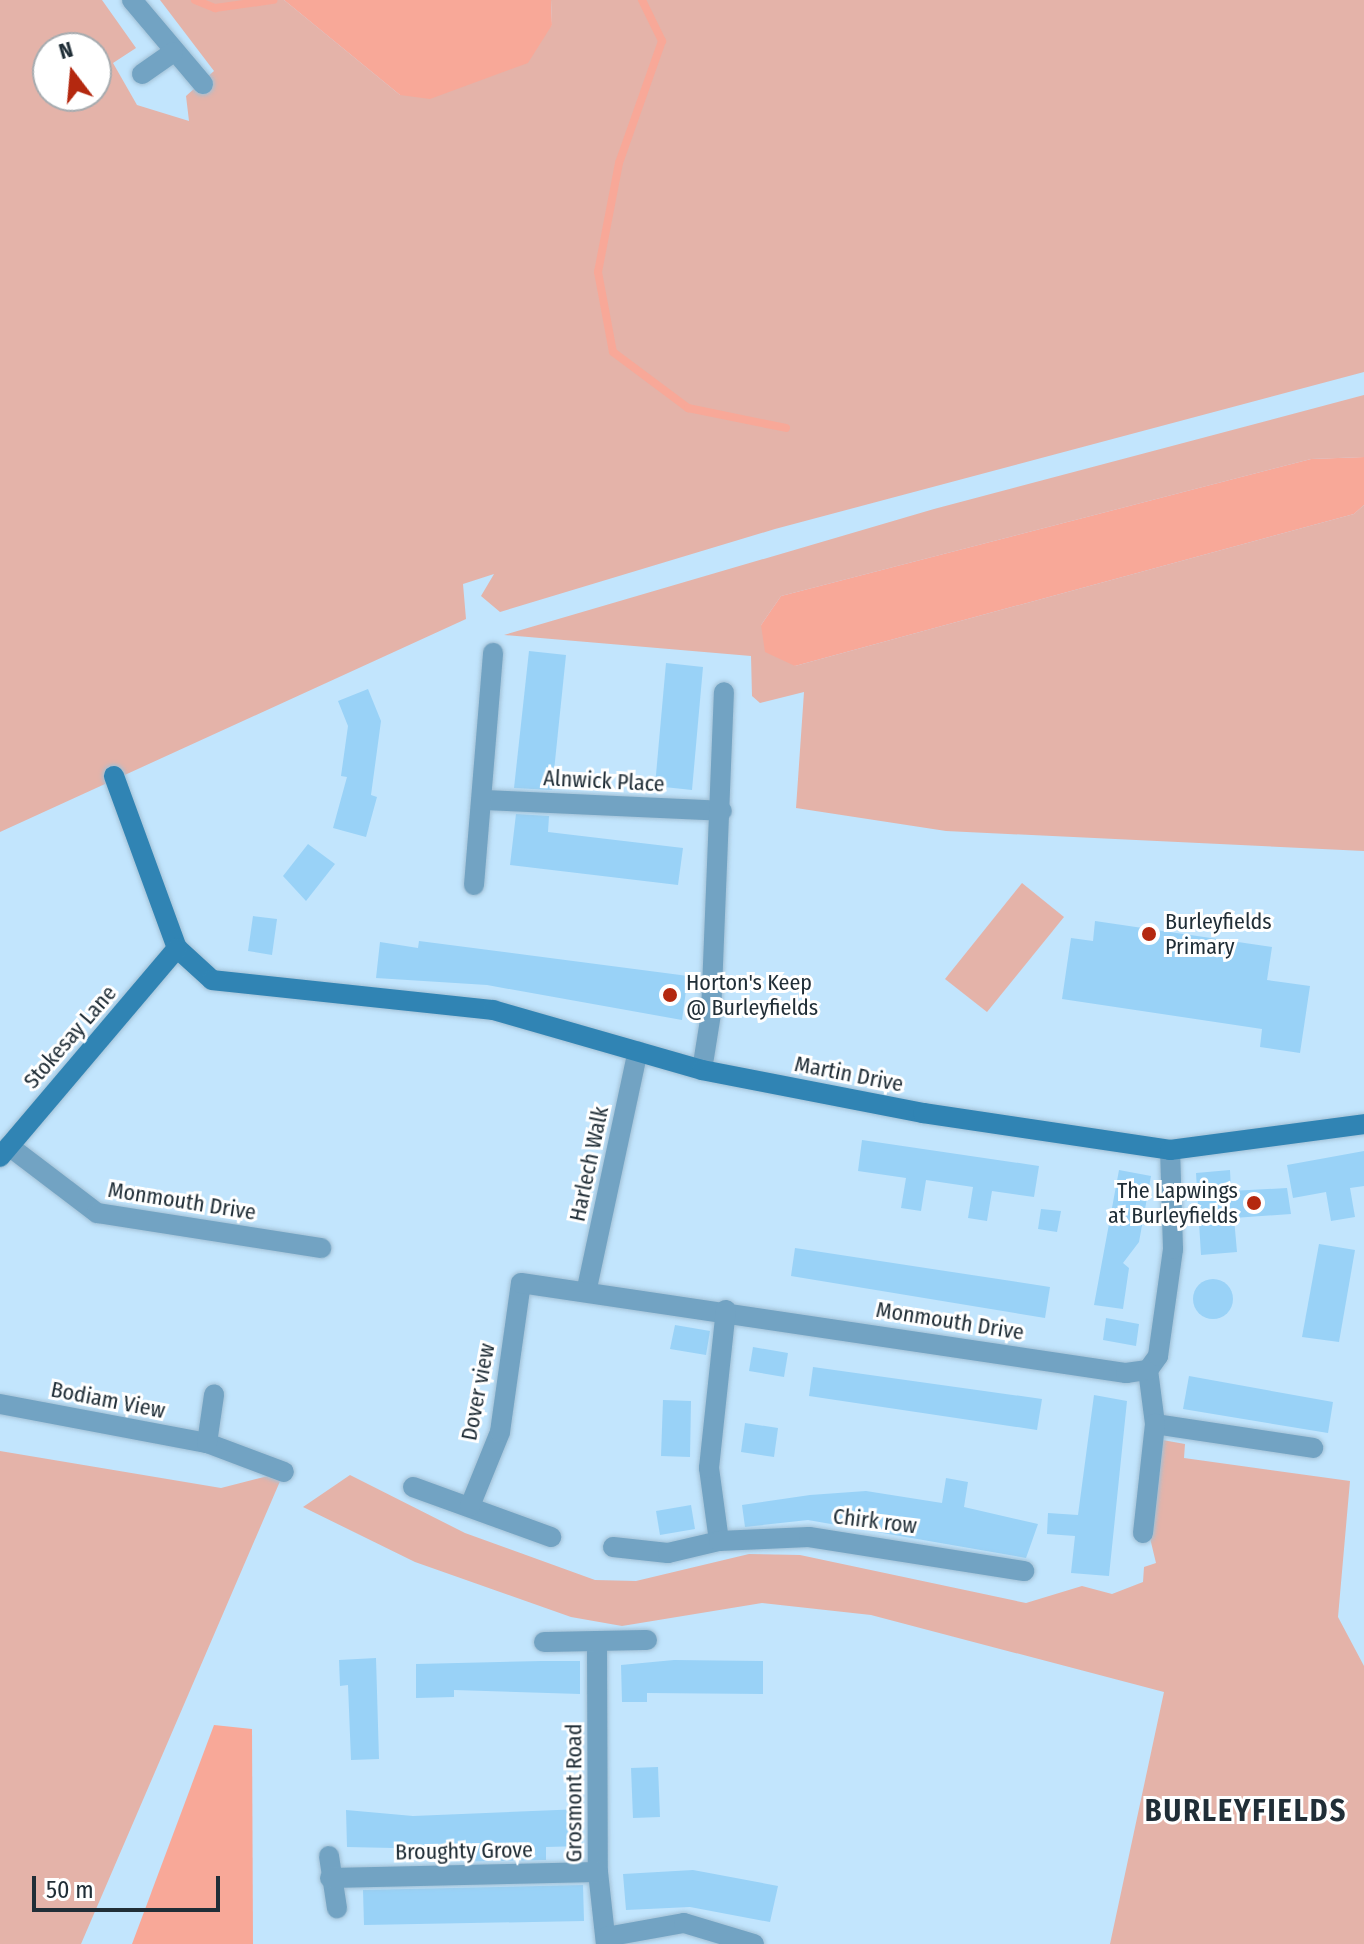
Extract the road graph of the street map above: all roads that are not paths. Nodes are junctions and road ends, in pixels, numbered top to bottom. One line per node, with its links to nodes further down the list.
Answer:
1 (132, 0): 2 (street)
2 (173, 52): 3 (street); 4 (street)
3 (142, 74)
4 (203, 84)
5 (493, 653): 8 (street)
6 (724, 692): 9 (street)
7 (114, 776): 11 (street)
8 (484, 800): 9 (street, Alnwick Place); 10 (street)
9 (722, 811): 13 (street)
10 (474, 885)
11 (177, 948): 12 (street, Martin Drive); 16 (street, Stokesay Lane)
12 (638, 1051): 13 (street, Martin Drive); 19 (street, Harlech Walk)
13 (702, 1070): 15 (street, Martin Drive)
14 (1364, 1124): 15 (street, Martin Drive)
15 (1170, 1150): 21 (street)
16 (4, 1151): 17 (street, Monmouth Drive)
17 (321, 1248)
18 (521, 1283): 19 (street, Monmouth Drive); 29 (street, Dover view)
19 (587, 1288): 20 (street, Monmouth Drive)
20 (726, 1310): 21 (street, Monmouth Drive); 32 (street)
21 (1148, 1370): 24 (street)
22 (214, 1395): 25 (street)
23 (0, 1404): 25 (street, Bodiam View)
24 (1155, 1424): 26 (street); 30 (street)
25 (207, 1443): 27 (street, Bodiam View)
26 (1313, 1448)
27 (284, 1472)
28 (413, 1487): 29 (street)
29 (470, 1506): 31 (street)
30 (1143, 1533)
31 (551, 1537)
32 (719, 1541): 33 (street, Chirk row); 34 (street, Chirk row)
33 (613, 1547)
34 (1024, 1571)
35 (647, 1640): 36 (street)
36 (597, 1641): 37 (street); 39 (street, Grosmont Road)
37 (544, 1642)
38 (329, 1856): 40 (street)
39 (598, 1872): 40 (street, Broughty Grove); 42 (street, Grosmont Road)
40 (330, 1878): 41 (street)
41 (337, 1908)
42 (606, 1941): 43 (street)
43 (754, 1944)

